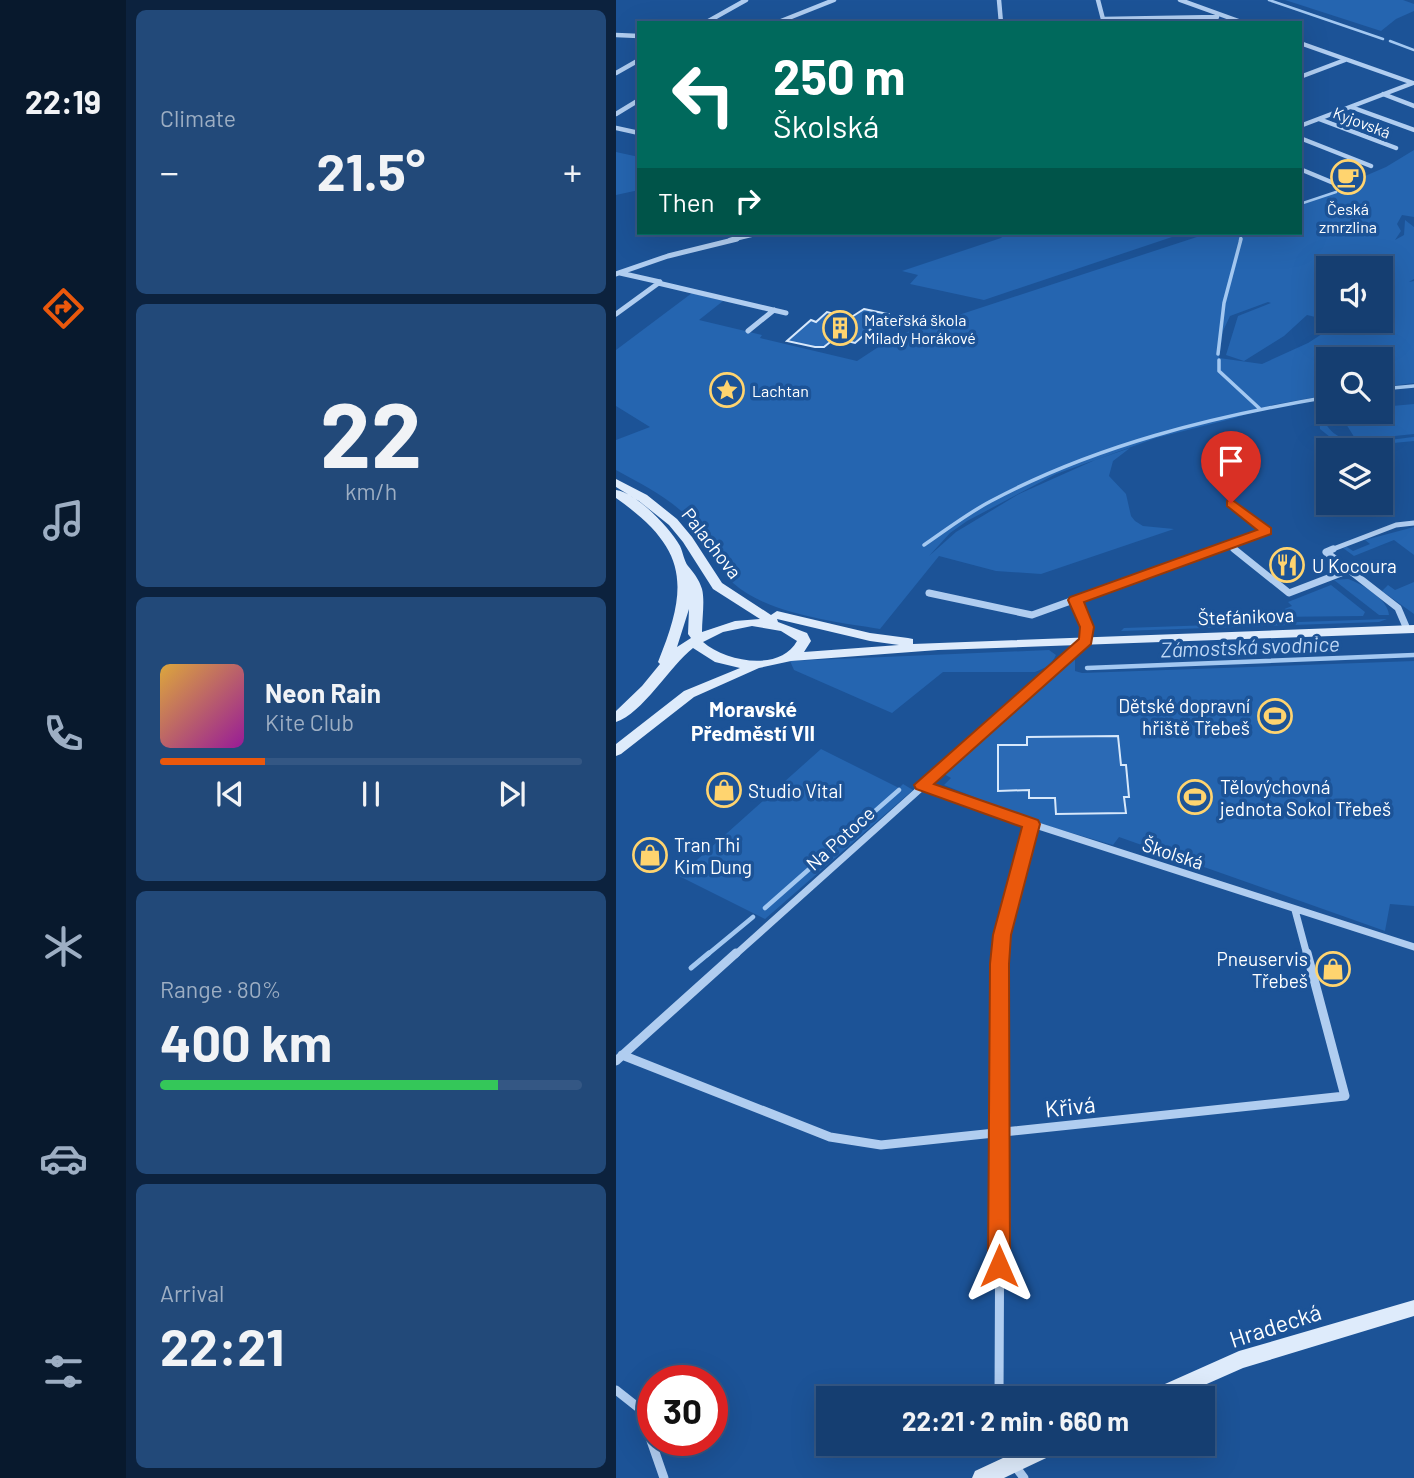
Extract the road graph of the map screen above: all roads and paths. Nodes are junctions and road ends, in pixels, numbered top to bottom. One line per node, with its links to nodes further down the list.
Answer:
1 (746, 0): 7 (street)
2 (834, 0): 8 (street)
3 (999, 0): 9 (street)
4 (1098, 0): 10 (street)
5 (1180, 0): 6 (street)
6 (1216, 17): 10 (street); 11 (street)
7 (709, 21)
8 (781, 21)
9 (1002, 21)
10 (1104, 21)
11 (1235, 21)
12 (616, 34): 13 (street)
13 (637, 36)
14 (1302, 44): 15 (street, Kyjovská)
15 (1345, 59): 18 (street); 19 (street, Kyjovská)
16 (637, 61): 17 (street)
17 (616, 74)
18 (1302, 76)
19 (1413, 83): 20 (street, Kyjovská)
20 (1383, 94): 22 (street, Kyjovská); 23 (street, Kyjovská)
21 (637, 101): 24 (street)
22 (1414, 106)
23 (1351, 107): 25 (street, Kyjovská); 28 (street, Kyjovská)
24 (616, 114)
25 (1319, 119): 26 (street, Kyjovská); 31 (street, Kyjovská)
26 (1302, 125)
27 (616, 128): 29 (street)
28 (1414, 130)
29 (637, 133)
30 (1302, 139): 32 (street, Kyjovská)
31 (1396, 148)
32 (1371, 166)
33 (1302, 170): 34 (street)
34 (1336, 184)
35 (752, 235): 36 (street)
36 (617, 273): 37 (street)
37 (658, 283): 38 (street); 40 (street)
38 (774, 310): 39 (street); 41 (street)
39 (786, 313)
40 (616, 314)
41 (748, 331)
42 (616, 482): 51 (street, Palachova)
43 (616, 493): 47 (street, Palachova)
44 (1231, 503): 46 (street)
45 (1414, 523): 48 (street, Štefánikova)
46 (1228, 545): 48 (street, Štefánikova); 50 (street)
47 (682, 562): 55 (street); 60 (street, Palachova)
48 (1349, 570): 53 (street, Štefánikova)
49 (929, 593): 50 (street)
50 (1075, 600): 56 (street)
51 (745, 606): 52 (street, Palachova); 57 (street)
52 (779, 625): 54 (street, Štefánikova); 55 (street)
53 (1411, 629): 56 (street, Štefánikova)
54 (798, 633): 57 (street, Štefánikova); 58 (street)
55 (697, 640): 59 (street); 60 (street)
56 (1086, 640): 57 (street, Štefánikova); 63 (street, Na Potoce)
57 (937, 646): 58 (street, Štefánikova)
58 (785, 657): 59 (street, Štefánikova)
59 (767, 662): 62 (street)
60 (661, 673): 61 (street)
61 (616, 718)
62 (616, 751)
63 (922, 785): 64 (street, Školská); 67 (street, Na Potoce)
64 (1032, 824): 65 (street, Školská); 68 (street)
65 (1295, 910): 66 (street, Školská); 68 (street, Křivá)
66 (1414, 947)
67 (619, 1058): 68 (street, Křivá)
68 (999, 1133): 70 (street)
69 (1414, 1308): 71 (street, Hradecká)
70 (999, 1386)
71 (1181, 1386)
72 (616, 1390): 74 (street)
73 (1013, 1461): 75 (street)
74 (664, 1478)
75 (982, 1478)

